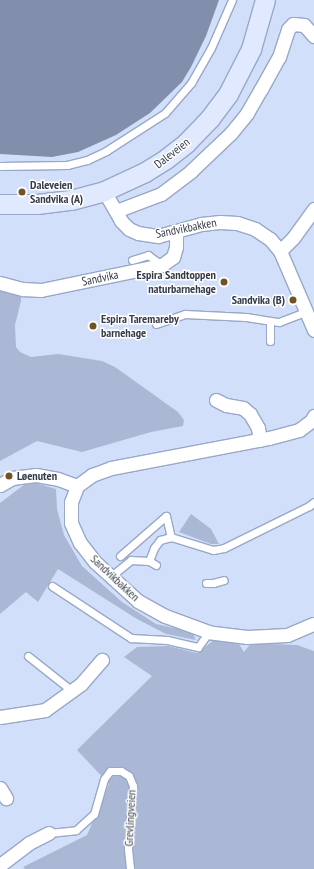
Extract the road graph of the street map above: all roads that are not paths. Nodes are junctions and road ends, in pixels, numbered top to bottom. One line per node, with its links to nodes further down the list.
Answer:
1 (232, 0): 4 (lane)
2 (265, 0): 5 (main road, Daleveien)
3 (314, 36): 8 (street)
4 (0, 166)
5 (104, 191): 6 (main road, Daleveien); 8 (street, Sandvikbakken)
6 (0, 204)
7 (314, 209): 10 (street)
8 (116, 210): 9 (street, Sandvikbakken)
9 (176, 232): 10 (street, Sandvikbakken); 12 (street)
10 (280, 251): 14 (street, Sandvikbakken)
11 (132, 260): 12 (lane)
12 (162, 265): 13 (street, Sandvika)
13 (0, 283)
14 (307, 311): 15 (lane); 17 (street, Sandvikbakken)
15 (270, 322): 16 (lane); 18 (lane)
16 (156, 324)
17 (314, 330)
18 (270, 341)
19 (216, 400): 21 (street)
20 (314, 416): 21 (street)
21 (260, 440): 23 (street)
22 (0, 485): 23 (street)
23 (77, 486): 29 (street, Sandvikbakken)
24 (314, 502): 25 (lane)
25 (171, 537): 26 (lane); 27 (lane)
26 (120, 556)
27 (149, 561): 28 (lane); 29 (lane)
28 (156, 565)
29 (110, 577): 34 (street, Sandvikbakken)
30 (224, 580): 31 (lane)
31 (206, 583)
32 (52, 586): 34 (lane)
33 (313, 624): 34 (street, Sandvikbakken)
34 (209, 632)
35 (28, 656): 37 (lane)
36 (102, 660): 37 (street)
37 (72, 691): 38 (street)
38 (0, 717)
39 (49, 833): 40 (street, Grevlingveien); 41 (lane, Grevlingveien)
40 (0, 865)
41 (130, 869)

